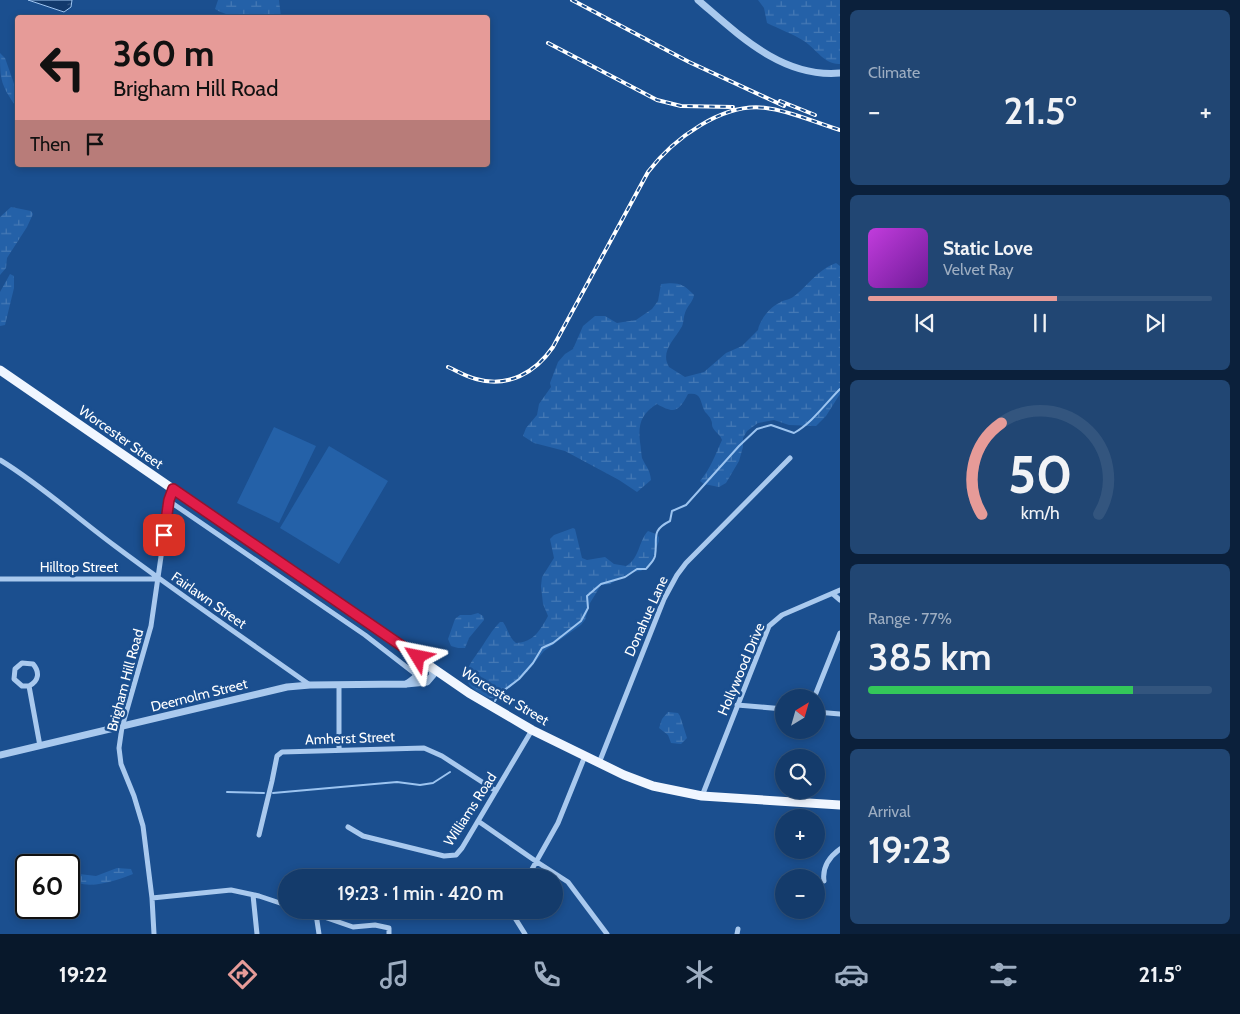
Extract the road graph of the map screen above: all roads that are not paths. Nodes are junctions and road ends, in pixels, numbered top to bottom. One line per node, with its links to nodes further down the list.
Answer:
1 (698, 0): 2 (street)
2 (840, 72)
3 (0, 370): 6 (main road, Worcester Street)
4 (790, 458): 31 (street, Donahue Lane)
5 (0, 460): 9 (street, Fairlawn Street)
6 (173, 489): 7 (street, Brigham Hill Road); 14 (main road, Worcester Street)
7 (169, 500): 9 (street, Brigham Hill Road); 15 (street)
8 (0, 579): 9 (street, Hilltop Street)
9 (159, 579): 17 (street, Fairlawn Street); 25 (street, Brigham Hill Road)
10 (840, 590): 11 (street, Hollywood Drive)
11 (833, 594): 12 (street); 21 (street, Hollywood Drive)
12 (840, 600)
13 (840, 633): 20 (street)
14 (431, 667): 15 (street); 16 (street, Deernolm Street); 26 (main road, Worcester Street)
15 (418, 676): 16 (street)
16 (406, 684): 18 (street, Deernolm Street)
17 (310, 685): 18 (street, Deernolm Street); 25 (street, Deernolm Street)
18 (338, 685): 28 (street)
19 (29, 686): 19 (street); 27 (street)
20 (818, 689)
21 (738, 705): 22 (street); 33 (street, Hollywood Drive)
22 (775, 708)
23 (825, 713): 24 (street)
24 (840, 714)
25 (122, 727): 27 (street, Deernolm Street); 43 (street, Brigham Hill Road)
26 (532, 730): 30 (main road, Worcester Street); 32 (street, Williams Road)
27 (40, 746): 29 (street, Deernolm Street)
28 (339, 750): 32 (street, Amherst Street); 37 (street, Amherst Street)
29 (0, 756)
30 (585, 756): 31 (main road, Worcester Street); 39 (street)
31 (599, 763): 33 (main road, Worcester Street)
32 (496, 791): 35 (street, Williams Road)
33 (702, 796): 34 (main road, Worcester Street)
34 (840, 805)
35 (478, 821): 36 (street, Williams Road); 39 (street)
36 (348, 827)
37 (259, 835)
38 (840, 849): 41 (street)
39 (537, 862): 40 (street); 53 (street)
40 (533, 869)
41 (824, 869)
42 (253, 895): 43 (street); 44 (street); 50 (street)
43 (152, 898): 49 (street, Brigham Hill Road)
44 (278, 903)
45 (317, 919): 51 (street)
46 (330, 919): 48 (street)
47 (516, 919): 52 (street)
48 (389, 931)
49 (154, 934)
50 (257, 934)
51 (319, 934)
52 (525, 934)
53 (607, 934)

